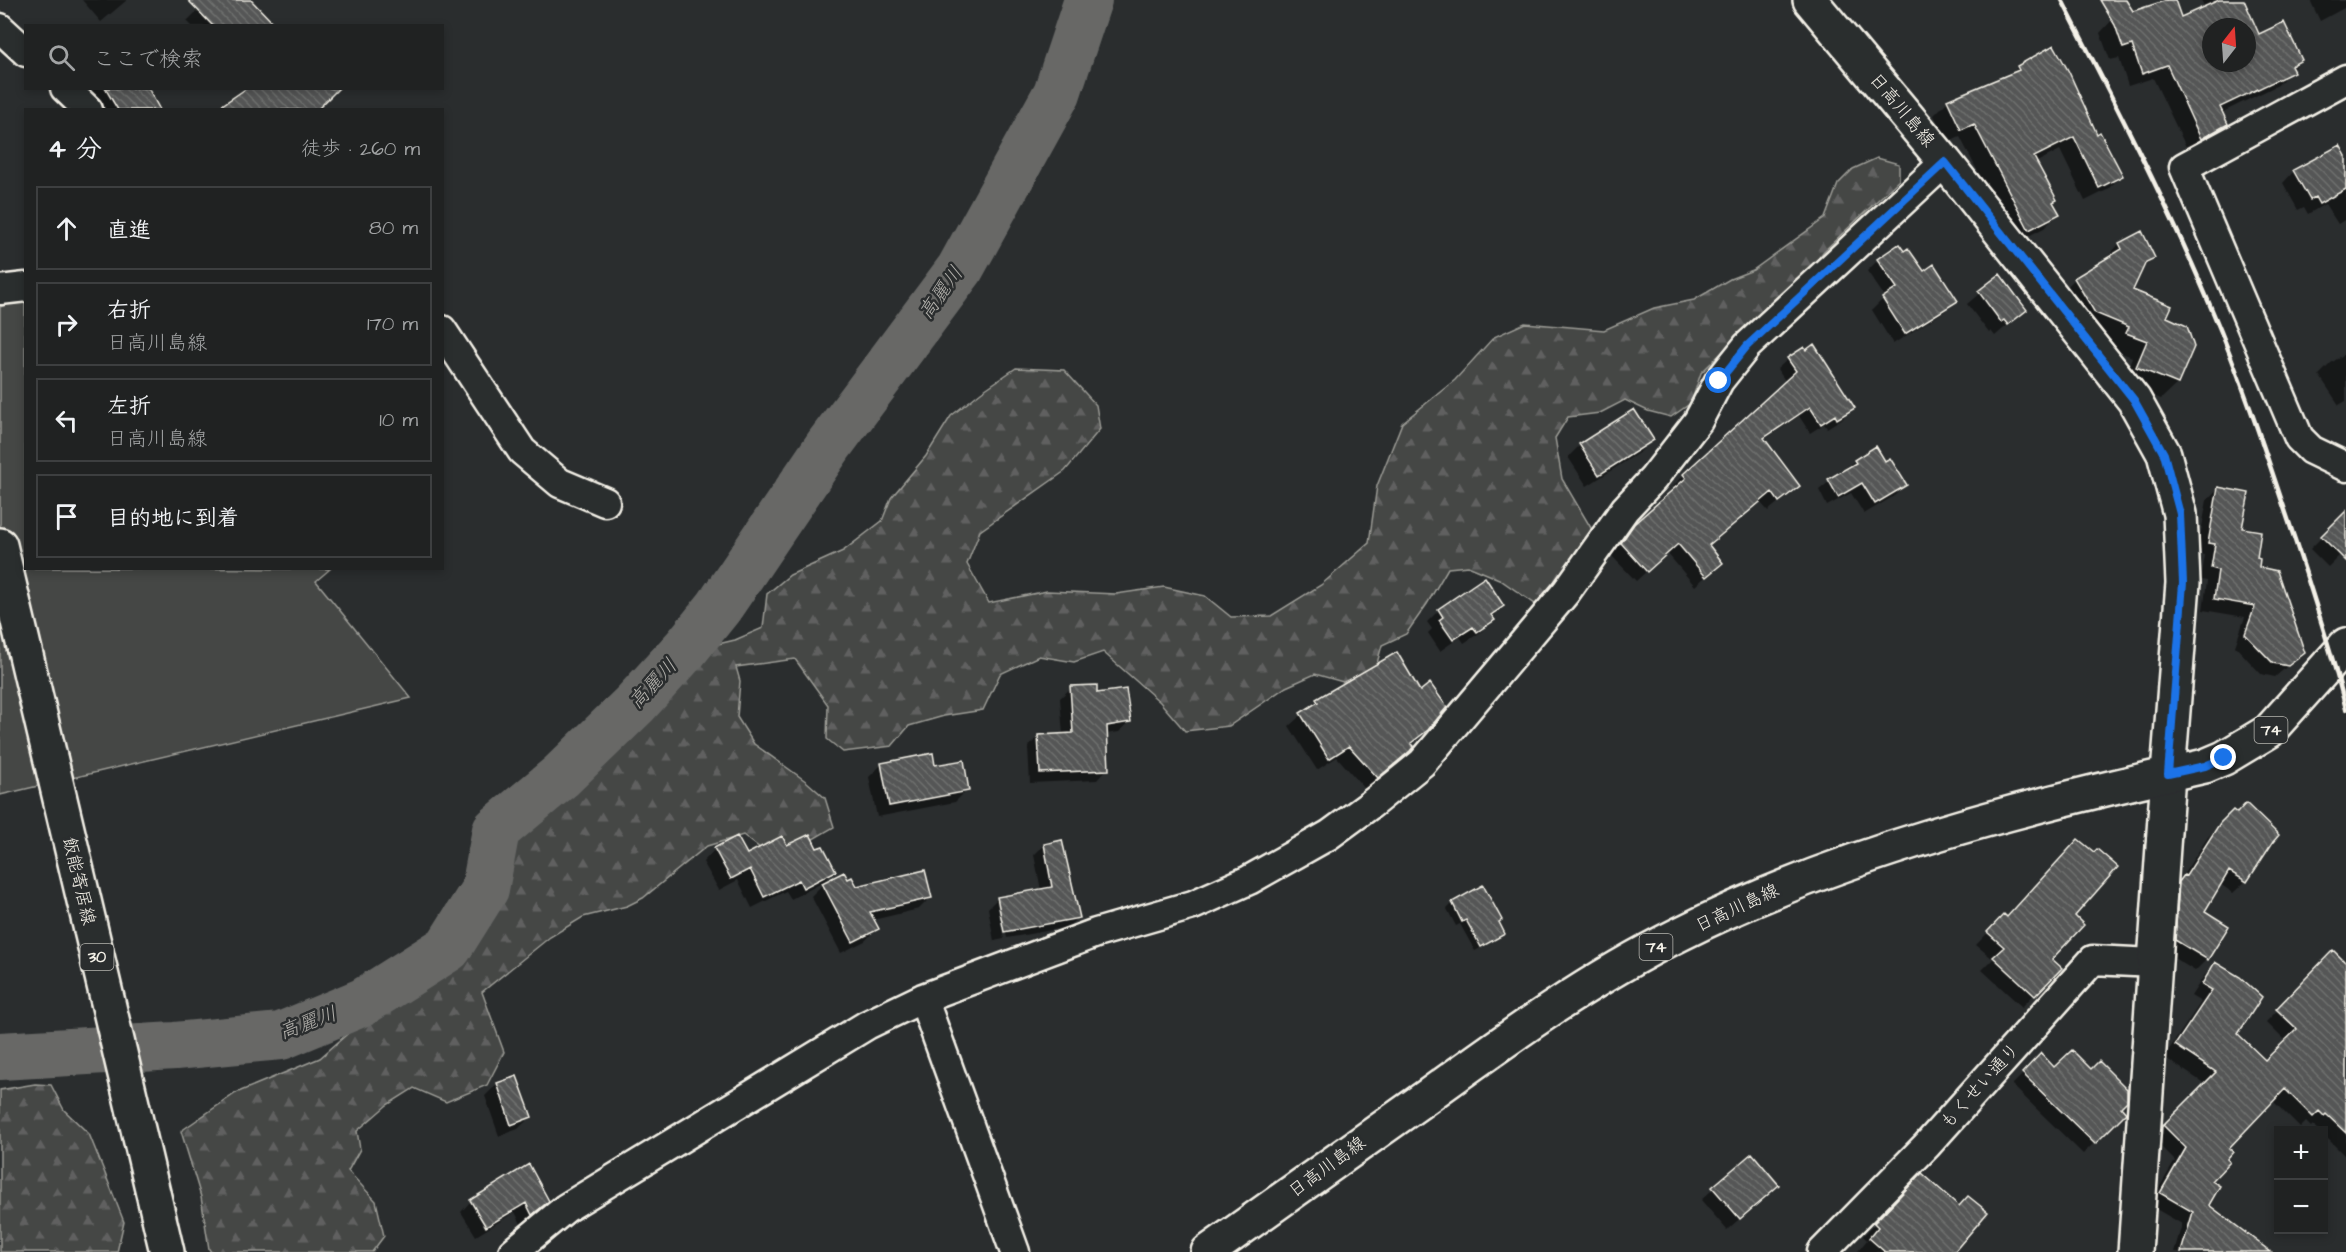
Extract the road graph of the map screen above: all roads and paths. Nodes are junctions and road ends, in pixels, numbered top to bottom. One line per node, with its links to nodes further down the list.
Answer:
1 (1809, 0): 7 (main road, 日高川島線)
2 (0, 28): 3 (street)
3 (24, 50)
4 (2346, 79): 11 (street)
5 (67, 90): 6 (street)
6 (86, 108)
7 (1945, 162): 15 (main road, 日高川島線); 17 (street)
8 (24, 287): 9 (street)
9 (0, 290)
10 (444, 333): 12 (street)
11 (2346, 467)
12 (605, 501)
13 (0, 545): 18 (main road, 飯能寄居線 / 30)
14 (2346, 645): 15 (main road, 日高川島線 / 74)
15 (2168, 774): 16 (main road); 21 (main road, 日高川島線 / 74)
16 (2154, 963): 22 (street, もくせい通り); 23 (main road)
17 (923, 998): 19 (street); 20 (street)
18 (167, 1252)
19 (513, 1252)
20 (1015, 1252)
21 (1208, 1252)
22 (1822, 1252)
23 (2135, 1252)

